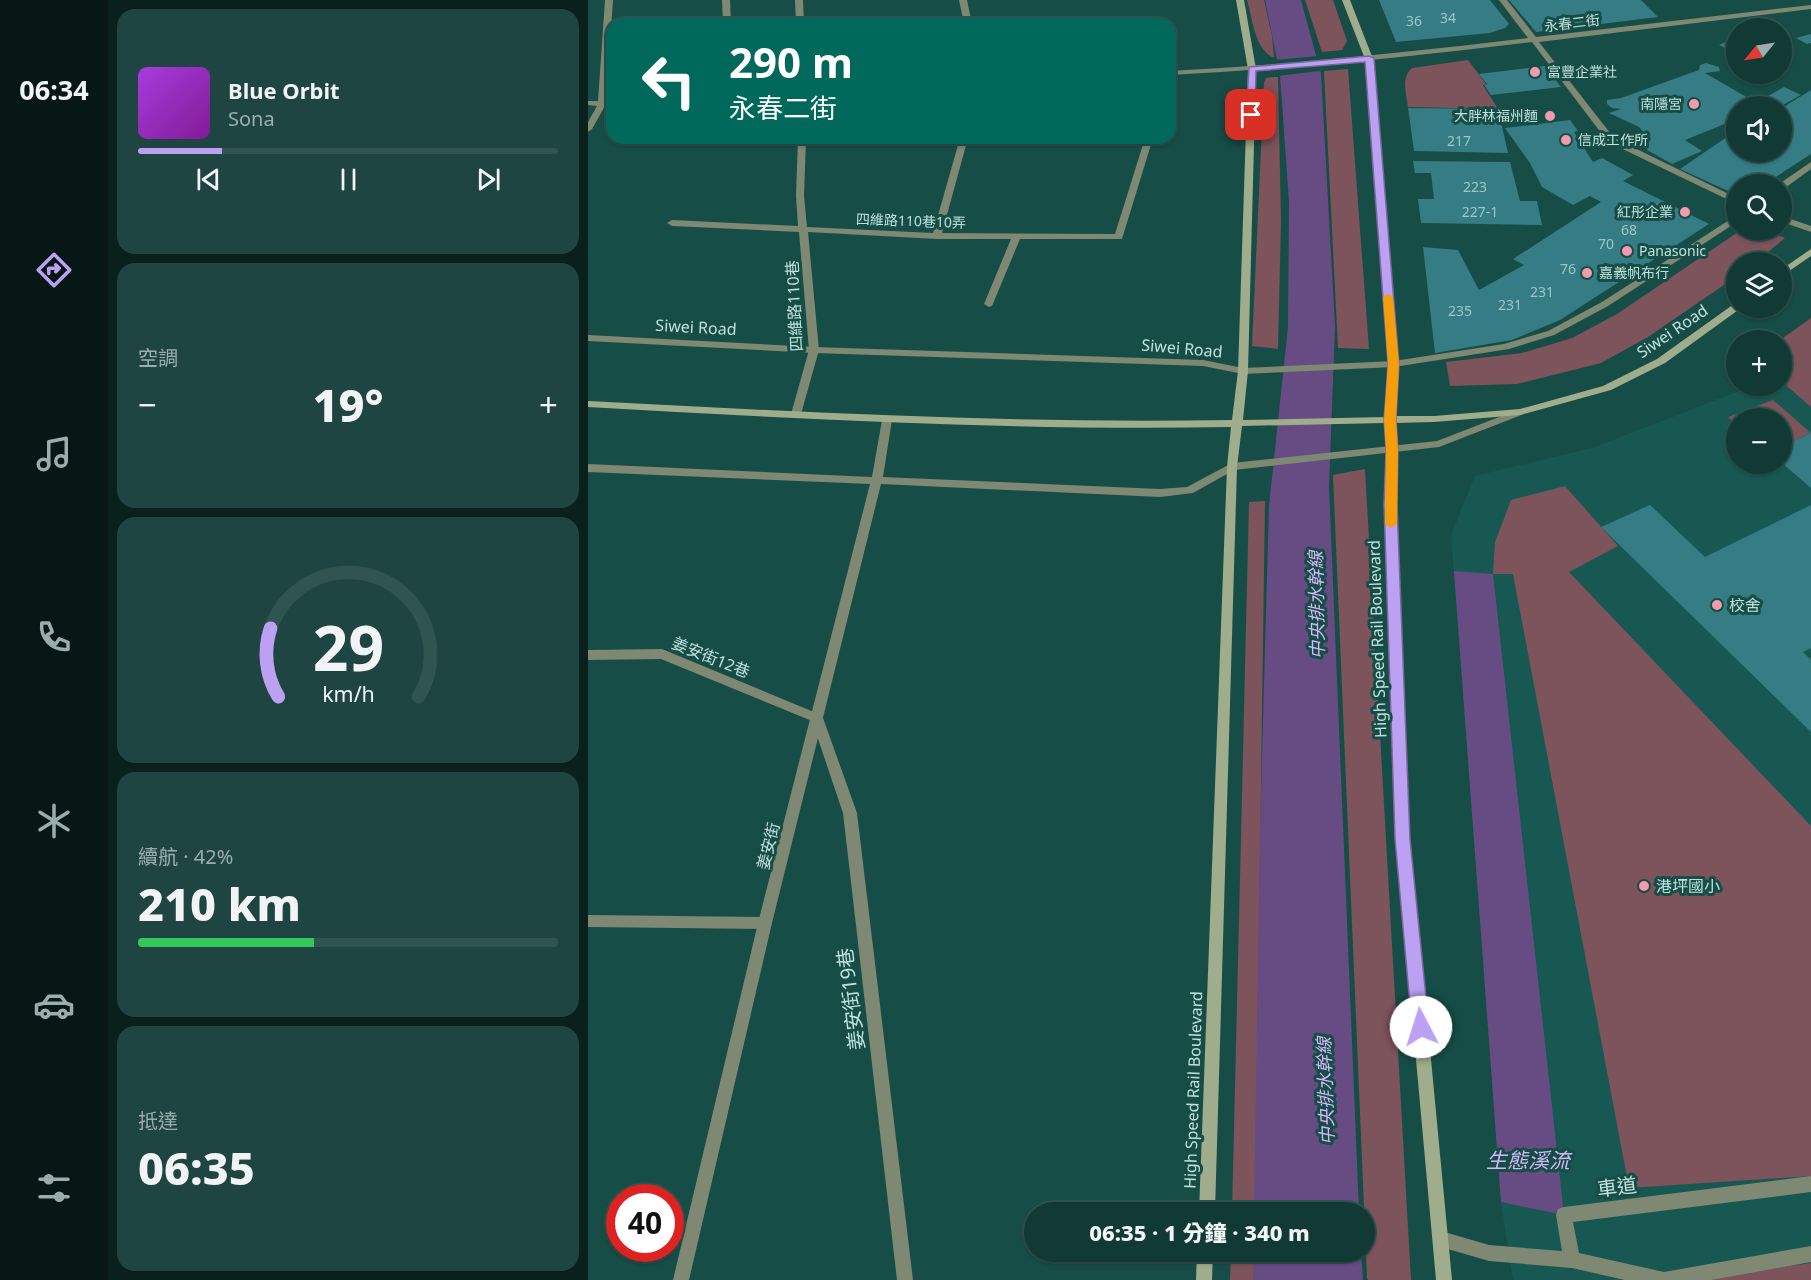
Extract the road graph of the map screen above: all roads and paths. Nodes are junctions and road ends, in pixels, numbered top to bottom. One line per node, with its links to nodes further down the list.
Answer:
1 (609, 0): 9 (street)
2 (726, 0): 10 (street)
3 (799, 0): 11 (street)
4 (963, 0): 12 (street)
5 (1240, 0): 15 (street, High Speed Rail Boulevard)
6 (1346, 0): 14 (street, High Speed Rail Boulevard)
7 (1503, 0): 13 (street)
8 (1811, 7): 13 (street, 永春二街)
9 (609, 18)
10 (727, 18)
11 (800, 18)
12 (967, 18)
13 (1534, 41): 14 (street, 永春二街); 26 (street)
14 (1369, 58): 15 (street, 永春二街); 40 (street, High Speed Rail Boulevard)
15 (1252, 69): 16 (street, 永春二街); 41 (street, High Speed Rail Boulevard)
16 (1176, 73)
17 (588, 104): 18 (street)
18 (606, 104)
19 (606, 105): 20 (street)
20 (588, 129)
21 (802, 144): 31 (street, 四維路110巷)
22 (962, 144): 32 (street)
23 (1147, 144): 33 (street, 四維路110巷10弄)
24 (1811, 165): 25 (street)
25 (1792, 179)
26 (1726, 196)
27 (1792, 222): 30 (street)
28 (672, 224): 31 (street)
29 (1726, 225): 40 (street, Siwei Road)
30 (1811, 229)
31 (804, 230): 32 (street, 四維路110巷10弄); 39 (street, 四維路110巷)
32 (937, 236): 33 (street, 四維路110巷10弄)
33 (1017, 236): 36 (street)
34 (1811, 252): 35 (street)
35 (1792, 266)
36 (989, 303)
37 (1726, 314): 43 (street, Siwei Road)
38 (588, 338): 39 (street, Siwei Road)
39 (814, 350): 41 (street, Siwei Road); 44 (street, 四維路110巷)
40 (1394, 364): 41 (street, Siwei Road); 46 (street, High Speed Rail Boulevard)
41 (1243, 370): 47 (street, High Speed Rail Boulevard)
42 (588, 404): 44 (street, Siwei Road)
43 (1520, 412): 46 (street, Siwei Road); 48 (street, Siwei Road)
44 (796, 414): 45 (street, Siwei Road)
45 (886, 420): 47 (street, Siwei Road); 51 (street, 姜安街)
46 (1390, 420): 47 (street, Siwei Road); 48 (street, High Speed Rail Boulevard)
47 (1237, 425): 49 (street, High Speed Rail Boulevard)
48 (1392, 450): 49 (street, Siwei Road); 58 (street, High Speed Rail Boulevard)
49 (1232, 466): 51 (street, Siwei Road); 57 (street, High Speed Rail Boulevard)
50 (588, 468): 51 (street, Siwei Road)
51 (877, 479): 53 (street, 姜安街)
52 (588, 655): 53 (street, 姜安街12巷)
53 (817, 717): 55 (street, 姜安街); 63 (street, 姜安街19巷)
54 (588, 921): 55 (street)
55 (765, 922): 62 (street, 姜安街)
56 (1811, 1184): 60 (street, 車道)
57 (1207, 1202)
58 (1441, 1239): 60 (street); 65 (street, High Speed Rail Boulevard)
59 (1811, 1254): 66 (street)
60 (1572, 1260): 66 (street)
61 (1205, 1262): 64 (street)
62 (681, 1280)
63 (905, 1280)
64 (1204, 1280)
65 (1444, 1280)
66 (1663, 1280)

